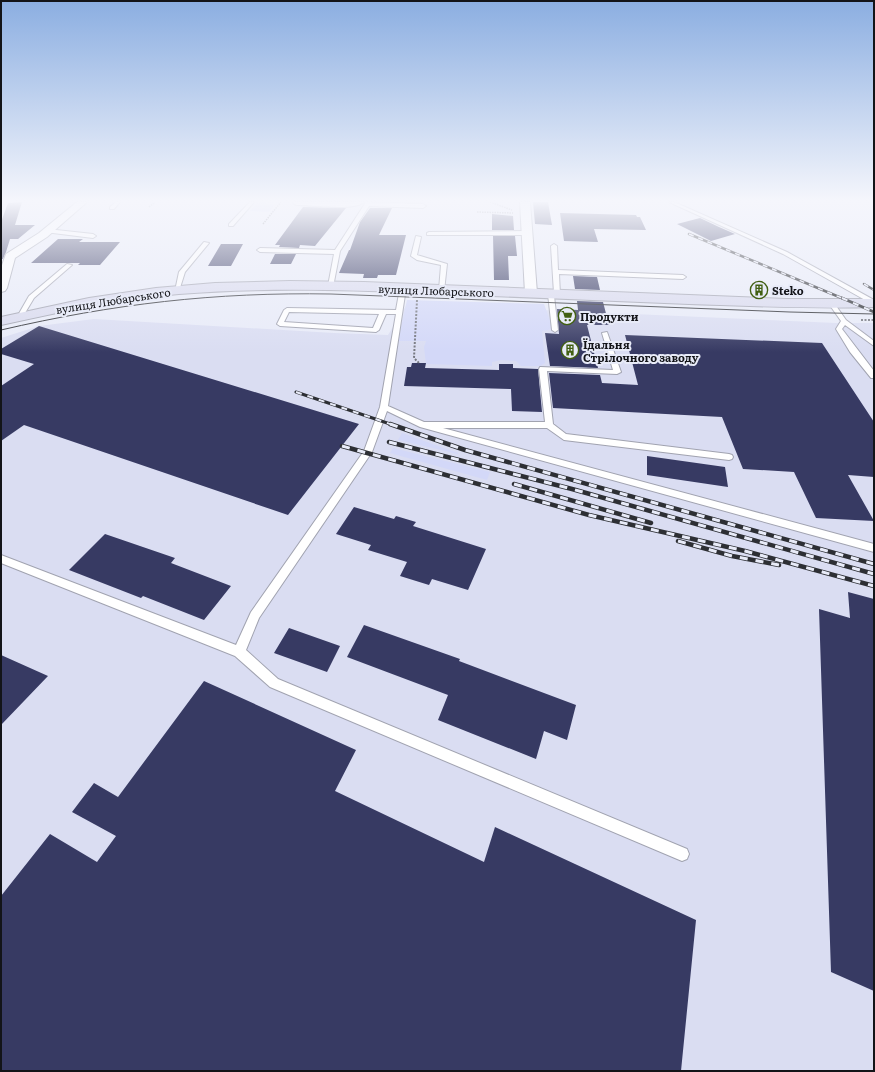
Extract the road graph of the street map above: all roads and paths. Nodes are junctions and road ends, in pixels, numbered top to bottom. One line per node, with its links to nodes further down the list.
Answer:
1 (199, 252): 13 (lane)
2 (336, 252): 11 (lane)
3 (415, 252): 14 (lane)
4 (528, 252): 15 (street)
5 (554, 252): 9 (lane)
6 (783, 252): 18 (lane)
7 (6, 253): 12 (street)
8 (69, 265): 22 (lane)
9 (556, 272): 10 (lane); 17 (lane)
10 (683, 277)
11 (331, 286): 13 (main road, вулиця Любарського); 16 (main road, вулиця Любарського)
12 (1, 288)
13 (177, 290): 22 (main road, вулиця Любарського)
14 (442, 290): 15 (main road, вулиця Любарського); 16 (main road, вулиця Любарського)
15 (531, 293): 17 (main road, вулиця Любарського)
16 (402, 294): 21 (lane); 28 (path)
17 (554, 294): 19 (main road, вулиця Любарського); 25 (lane)
18 (874, 303): 19 (main road, вулиця Любарського)
19 (832, 304): 23 (lane)
20 (383, 312): 20 (lane); 21 (lane)
21 (399, 312): 30 (lane)
22 (20, 316): 24 (main road, вулиця Любарського)
23 (844, 320): 27 (lane); 29 (lane)
24 (1, 321)
25 (555, 330)
26 (604, 333): 32 (lane)
27 (874, 344)
28 (419, 363)
29 (874, 376)
30 (384, 407): 31 (lane); 36 (lane)
31 (423, 425): 32 (lane); 34 (lane)
32 (549, 425): 33 (lane)
33 (729, 457)
34 (874, 548)
35 (1, 559): 36 (lane)
36 (240, 652): 37 (lane)
37 (682, 854)

